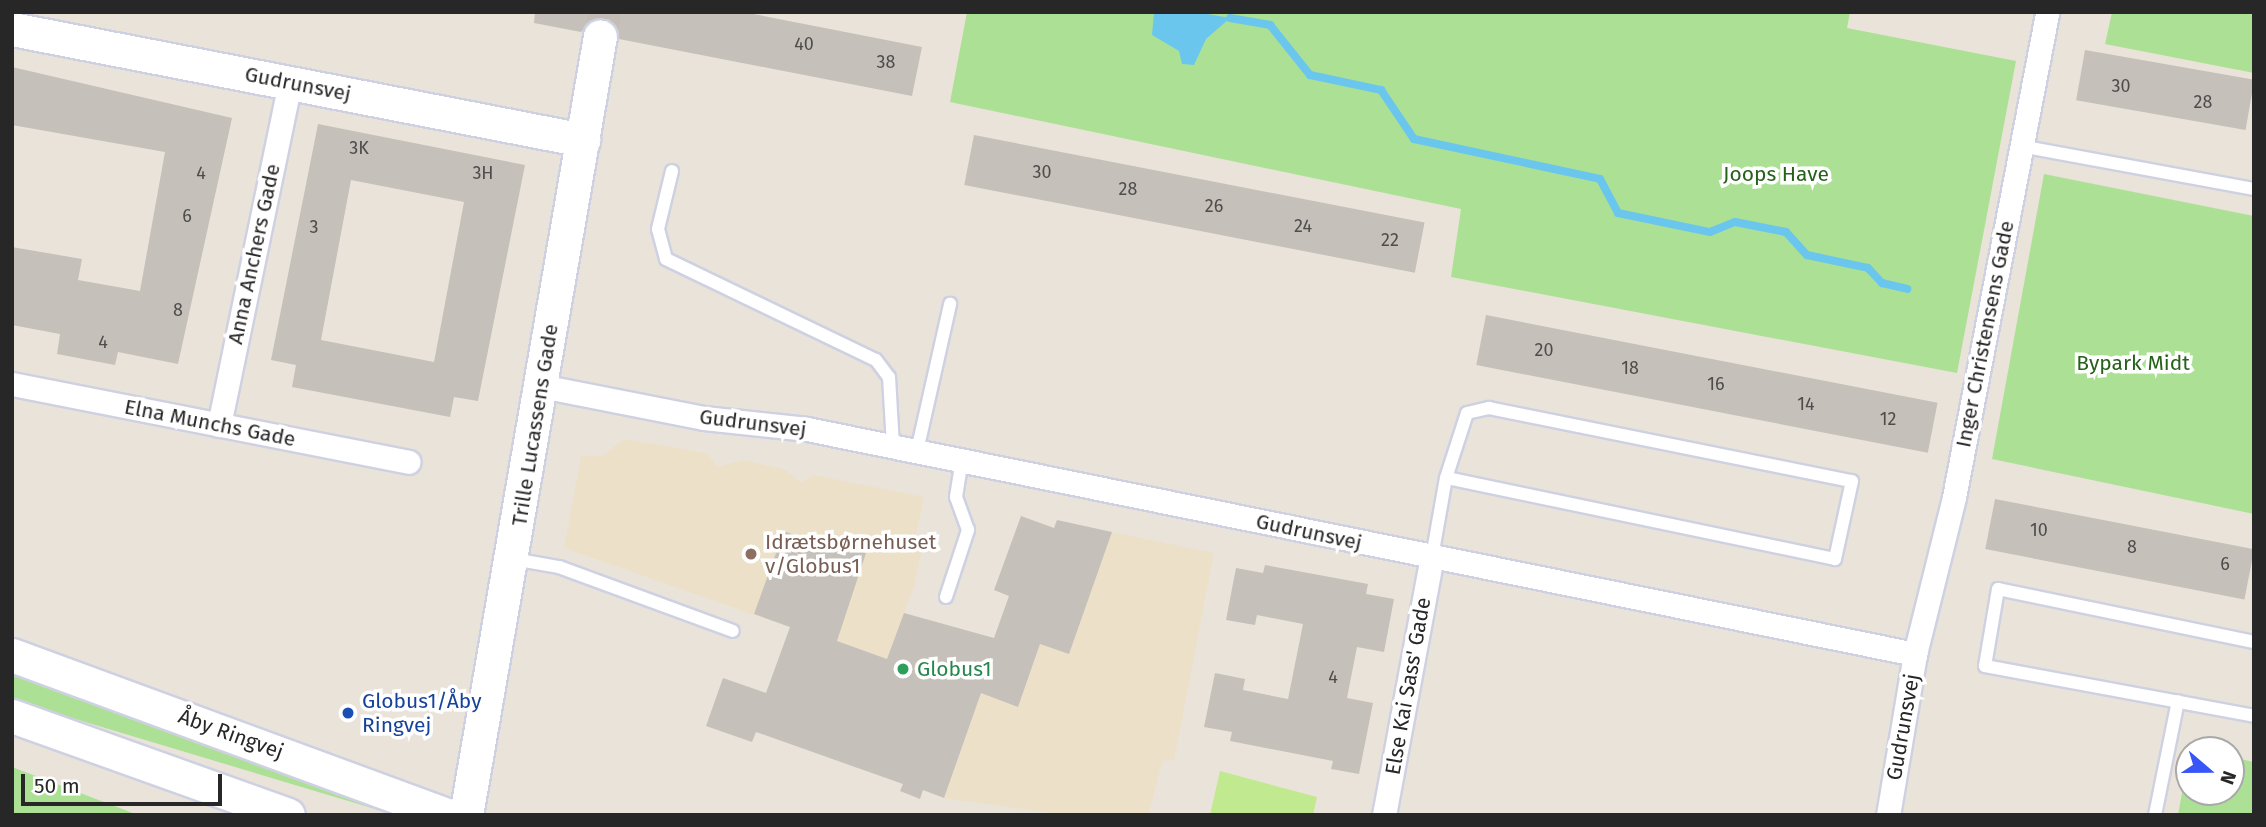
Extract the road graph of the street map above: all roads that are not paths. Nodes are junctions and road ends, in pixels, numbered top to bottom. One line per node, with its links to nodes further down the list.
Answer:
1 (2047, 12): 6 (street, Inger Christensens Gade)
2 (12, 29): 4 (street, Gudrunsvej)
3 (600, 36): 5 (street, Trille Lucassens Gade)
4 (290, 83): 5 (street, Gudrunsvej); 12 (street, Anna Anchers Gade)
5 (583, 140): 11 (street, Trille Lucassens Gade)
6 (2020, 146): 8 (lane); 23 (street, Inger Christensens Gade)
7 (672, 171): 13 (lane)
8 (2254, 189)
9 (950, 304): 14 (lane)
10 (12, 384): 12 (street, Elna Munchs Gade)
11 (541, 386): 13 (street, Gudrunsvej); 19 (street, Trille Lucassens Gade)
12 (219, 425): 16 (street, Elna Munchs Gade)
13 (893, 447): 14 (street, Gudrunsvej)
14 (917, 452): 15 (street, Gudrunsvej)
15 (962, 461): 18 (street, Gudrunsvej); 20 (lane)
16 (408, 462)
17 (1446, 478): 17 (lane); 18 (lane)
18 (1432, 557): 23 (street, Gudrunsvej); 31 (street, Else Kai Sass' Gade)
19 (513, 559): 21 (lane); 30 (street, Trille Lucassens Gade)
20 (946, 597)
21 (733, 631)
22 (2254, 642): 25 (lane)
23 (1915, 654): 32 (street, Gudrunsvej)
24 (12, 655): 29 (street, Åby Ringvej)
25 (2178, 701): 27 (lane); 33 (lane)
26 (12, 716): 28 (street)
27 (2254, 716)
28 (288, 815)
29 (448, 815)
30 (466, 815)
31 (1384, 815)
32 (1888, 815)
33 (2155, 815)

